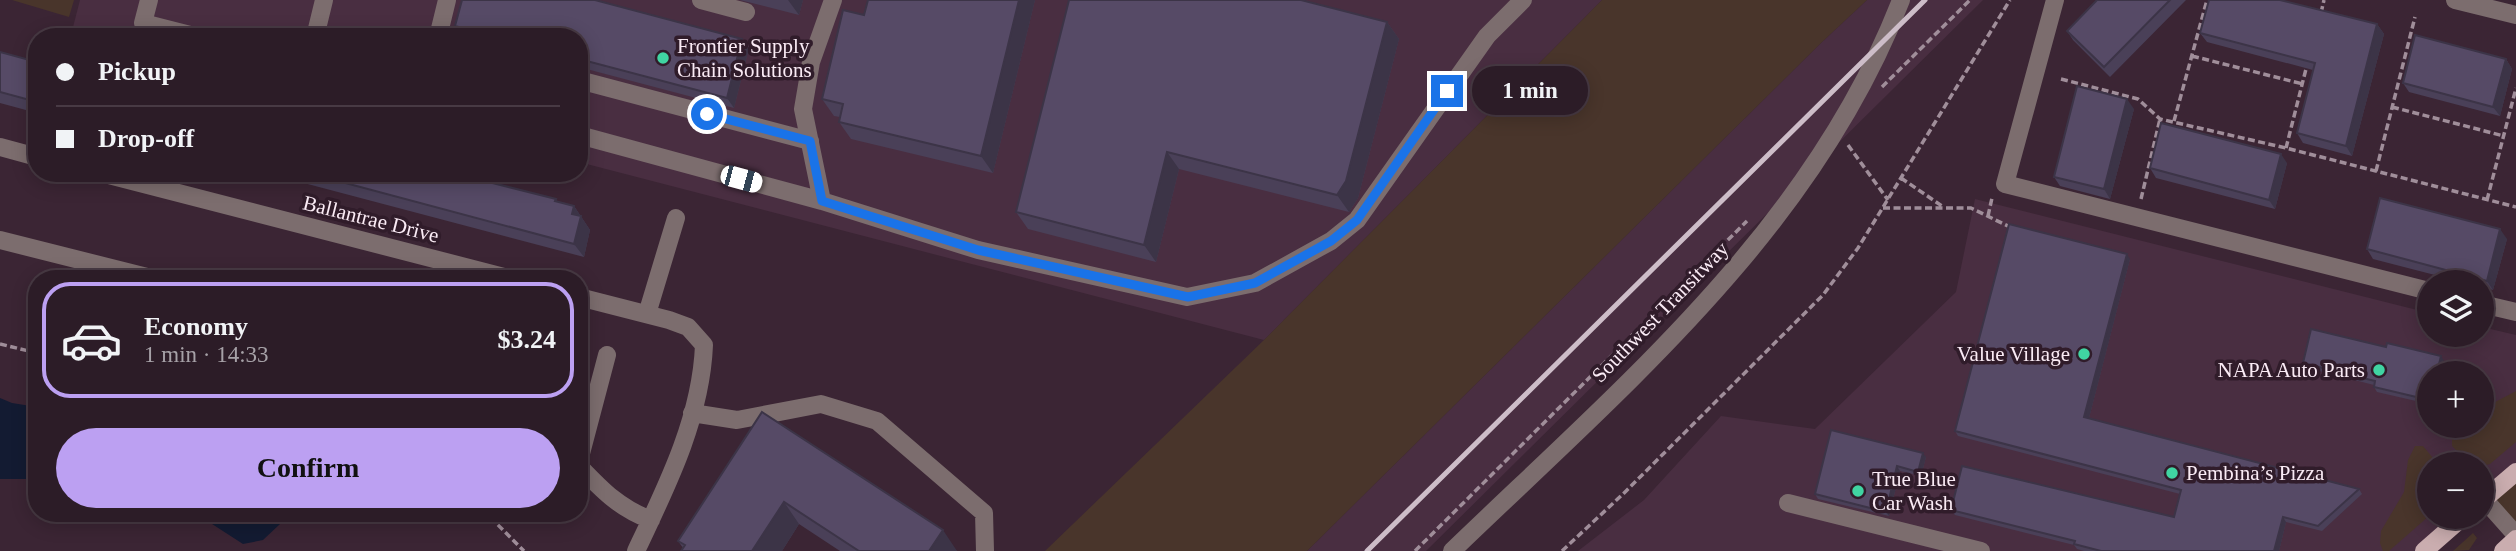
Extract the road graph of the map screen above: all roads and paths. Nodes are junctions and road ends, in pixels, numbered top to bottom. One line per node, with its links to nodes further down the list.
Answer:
1 (149, 0): 18 (street)
2 (324, 0): 19 (street)
3 (447, 0): 20 (street)
4 (701, 0): 14 (street)
5 (833, 0): 33 (street)
6 (1523, 0): 43 (street)
7 (1901, 0): 79 (street, Southwest Transitway)
8 (1970, 0): 27 (path)
9 (2010, 0): 39 (path)
10 (2055, 0): 47 (street)
11 (2207, 0): 21 (path)
12 (2324, 0): 17 (path)
13 (2455, 0): 15 (street)
14 (746, 12)
15 (2516, 15)
16 (2415, 17): 28 (path)
17 (2318, 24)
18 (163, 28)
19 (317, 28)
20 (440, 28)
21 (2192, 56): 25 (path); 30 (path)
22 (2309, 60): 25 (path)
23 (2061, 79): 29 (path)
24 (588, 82): 33 (street)
25 (2302, 84): 36 (path)
26 (2516, 89): 31 (path)
27 (1876, 93)
28 (2392, 107): 31 (path); 38 (path)
29 (2160, 119): 30 (path); 47 (path)
30 (2174, 121): 36 (path)
31 (2504, 136): 42 (path)
32 (588, 137): 43 (street)
33 (810, 141): 43 (street)
34 (1845, 141): 41 (path)
35 (0, 147): 37 (street)
36 (2286, 148): 38 (path)
37 (28, 155)
38 (2376, 171): 42 (path)
39 (1901, 178): 41 (path); 46 (path)
40 (136, 182): 53 (street, Ballantrae Drive)
41 (1888, 200): 45 (path)
42 (2487, 200): 44 (path)
43 (822, 201)
44 (2516, 207)
45 (1883, 208): 46 (path); 80 (path)
46 (1943, 208): 50 (path)
47 (2137, 217): 54 (street)
48 (676, 218): 58 (street)
49 (1750, 219): 78 (path)
50 (2012, 229)
51 (0, 240): 52 (street)
52 (119, 270)
53 (477, 270)
54 (2417, 288)
55 (588, 298): 58 (street)
56 (2494, 307): 57 (street)
57 (2516, 312)
58 (647, 314): 64 (street)
59 (0, 344): 60 (path)
60 (28, 351)
61 (607, 355): 63 (street)
62 (588, 389): 63 (street)
63 (598, 392): 65 (street)
64 (692, 413): 71 (street); 77 (street)
65 (588, 428)
66 (2516, 472): 68 (main road)
67 (588, 475): 71 (street)
68 (2494, 491)
69 (1788, 503): 81 (street)
70 (2494, 512): 74 (street)
71 (651, 520): 76 (street)
72 (495, 522): 75 (path)
73 (2449, 529): 82 (main road)
74 (2516, 537): 83 (main road)
75 (524, 551)
76 (636, 551)
77 (985, 551)
78 (1415, 551)
79 (1452, 551)
80 (1562, 551)
81 (1981, 551)
82 (2424, 551)
83 (2503, 551)

